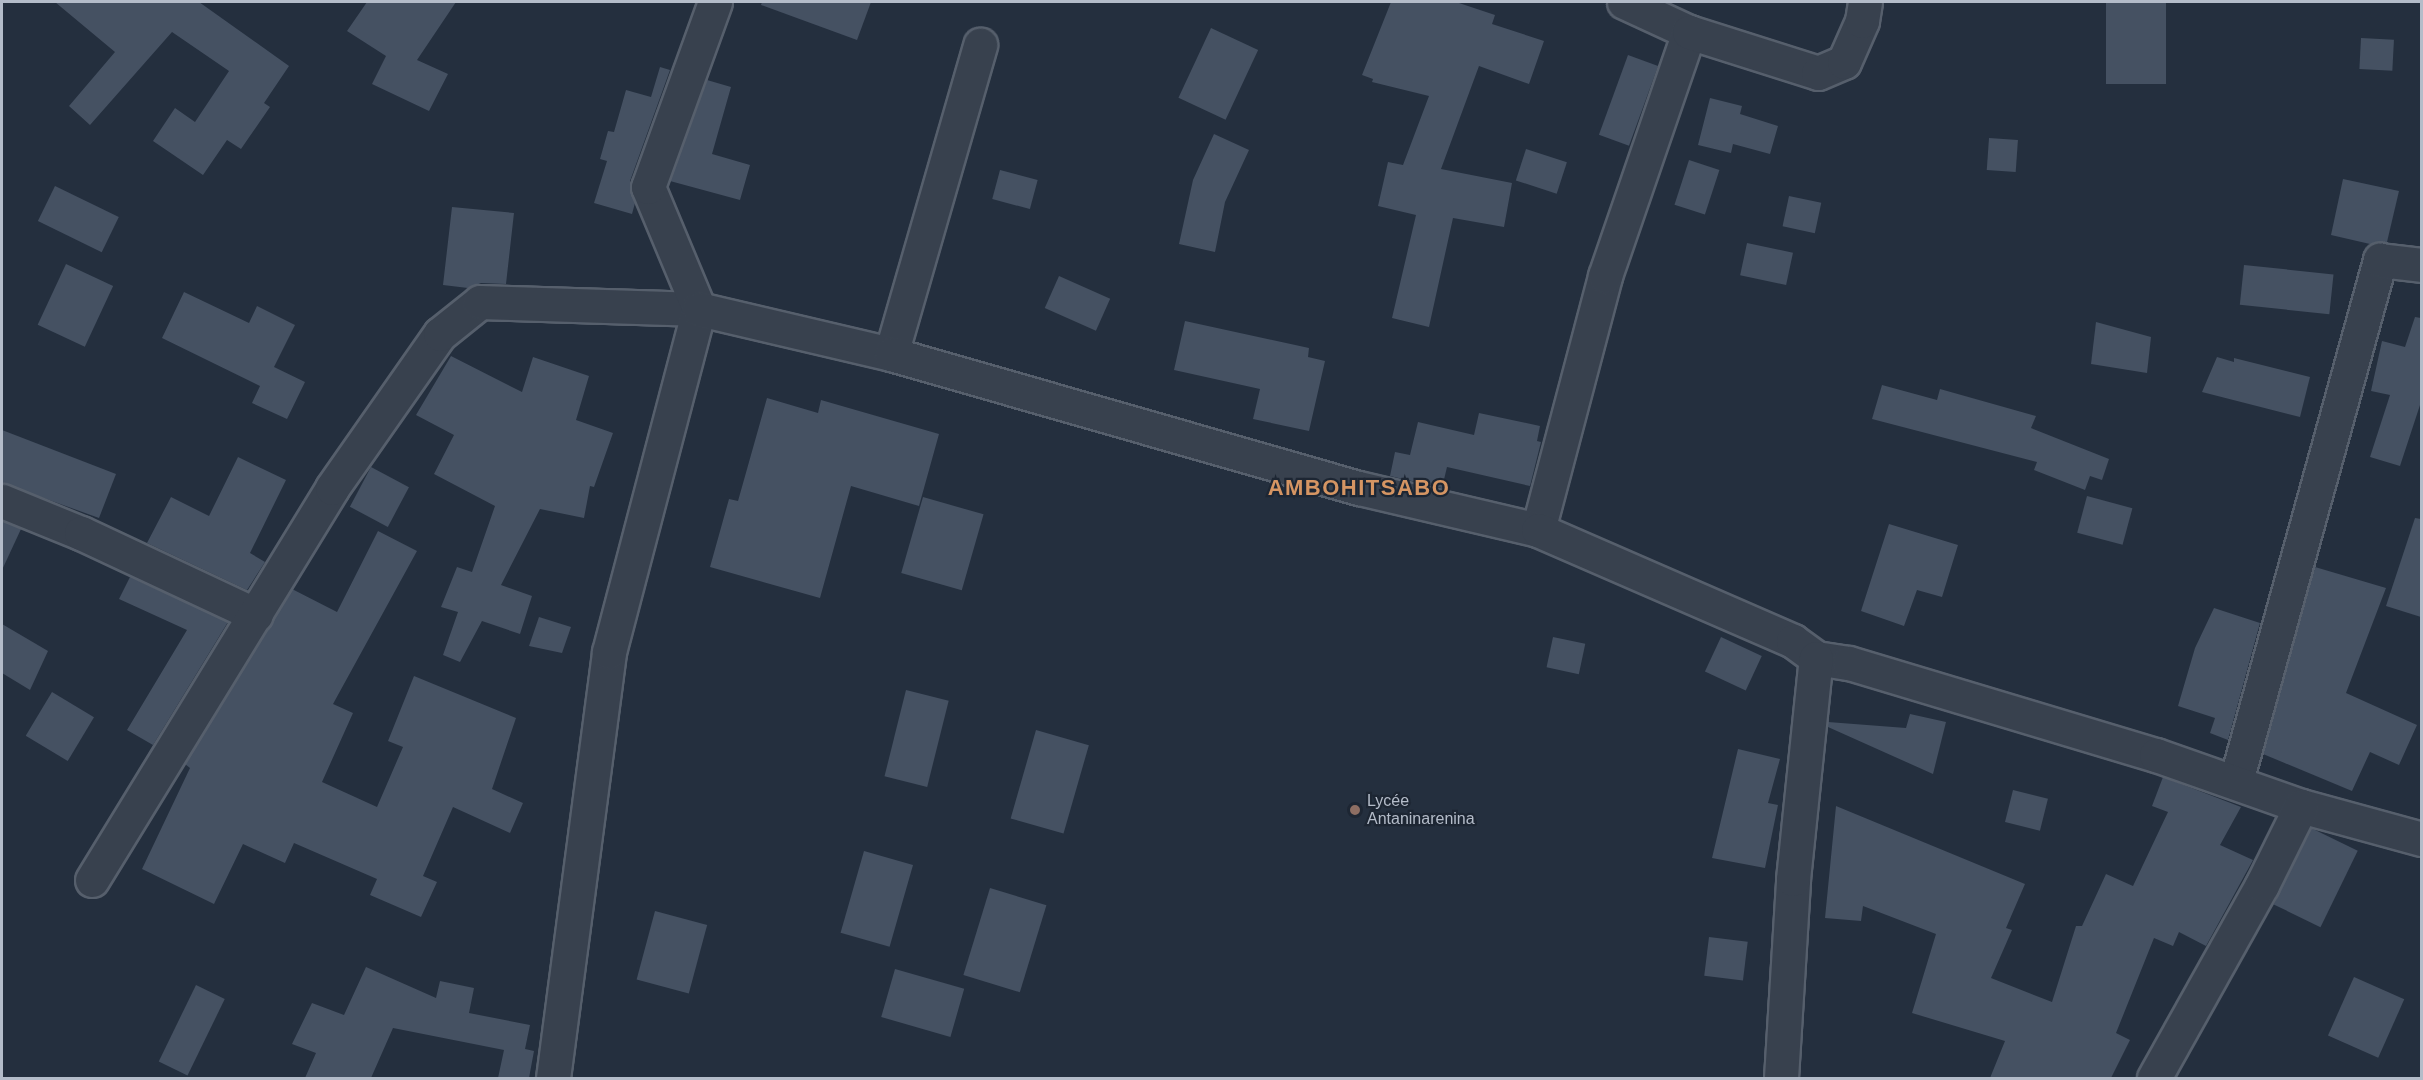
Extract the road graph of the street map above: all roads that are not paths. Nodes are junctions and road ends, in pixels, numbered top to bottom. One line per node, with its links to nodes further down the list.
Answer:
1 (715, 2): 7 (street)
2 (1624, 2): 4 (street)
3 (1865, 2): 4 (street)
4 (1689, 32): 10 (street)
5 (980, 45): 8 (street)
6 (2421, 265): 13 (street)
7 (699, 309): 8 (street); 11 (street); 17 (street)
8 (891, 354): 10 (street)
9 (2, 501): 11 (street)
10 (1538, 530): 12 (street)
11 (256, 615): 16 (street)
12 (1816, 658): 13 (street); 18 (street)
13 (2236, 781): 14 (street)
14 (2301, 806): 15 (street); 19 (street)
15 (2421, 839)
16 (92, 880)
17 (553, 1078)
18 (1781, 1078)
19 (2154, 1078)

